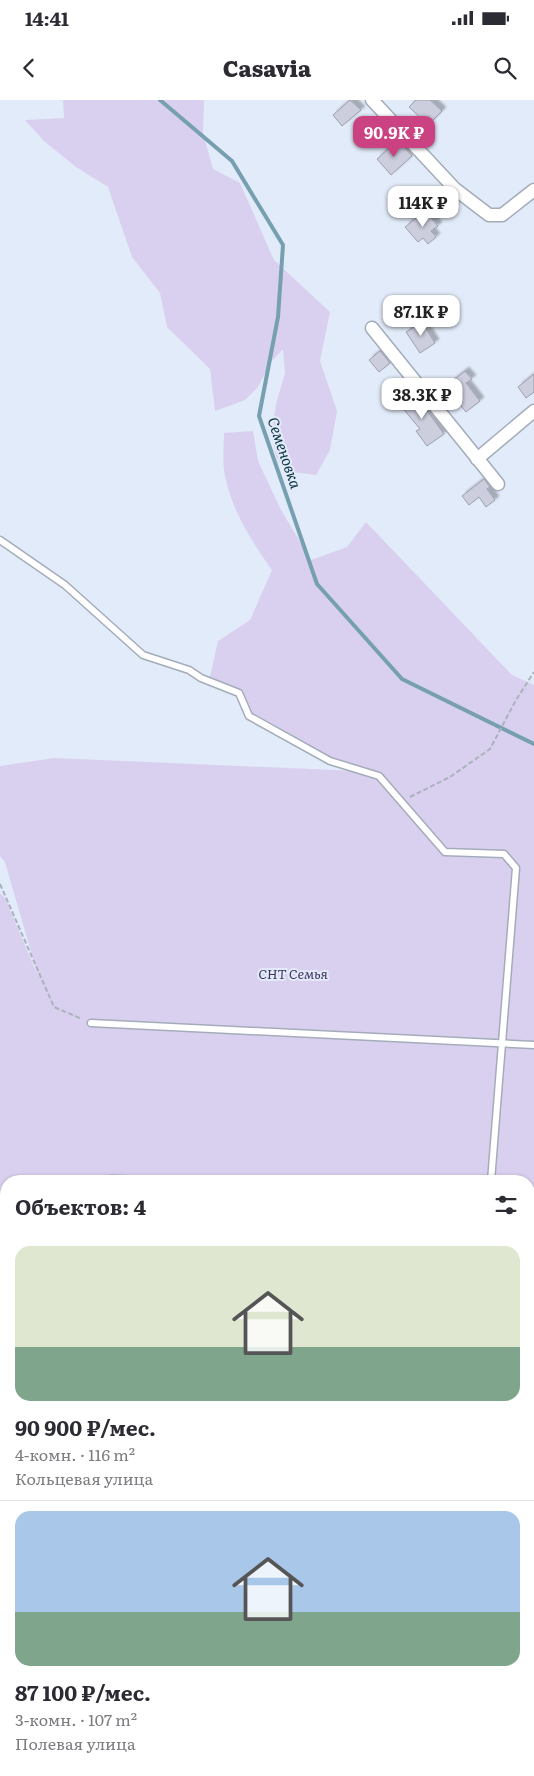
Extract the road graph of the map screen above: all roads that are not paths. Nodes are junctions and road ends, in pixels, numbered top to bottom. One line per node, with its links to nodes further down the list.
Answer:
1 (372, 100): 2 (street)
2 (534, 190)
3 (372, 328): 5 (street)
4 (534, 411): 5 (street)
5 (477, 459): 6 (street)
6 (498, 484)
7 (0, 540): 9 (lane)
8 (91, 1023): 9 (lane)
9 (502, 1043): 10 (lane); 11 (lane)
10 (534, 1045)
11 (491, 1175)

